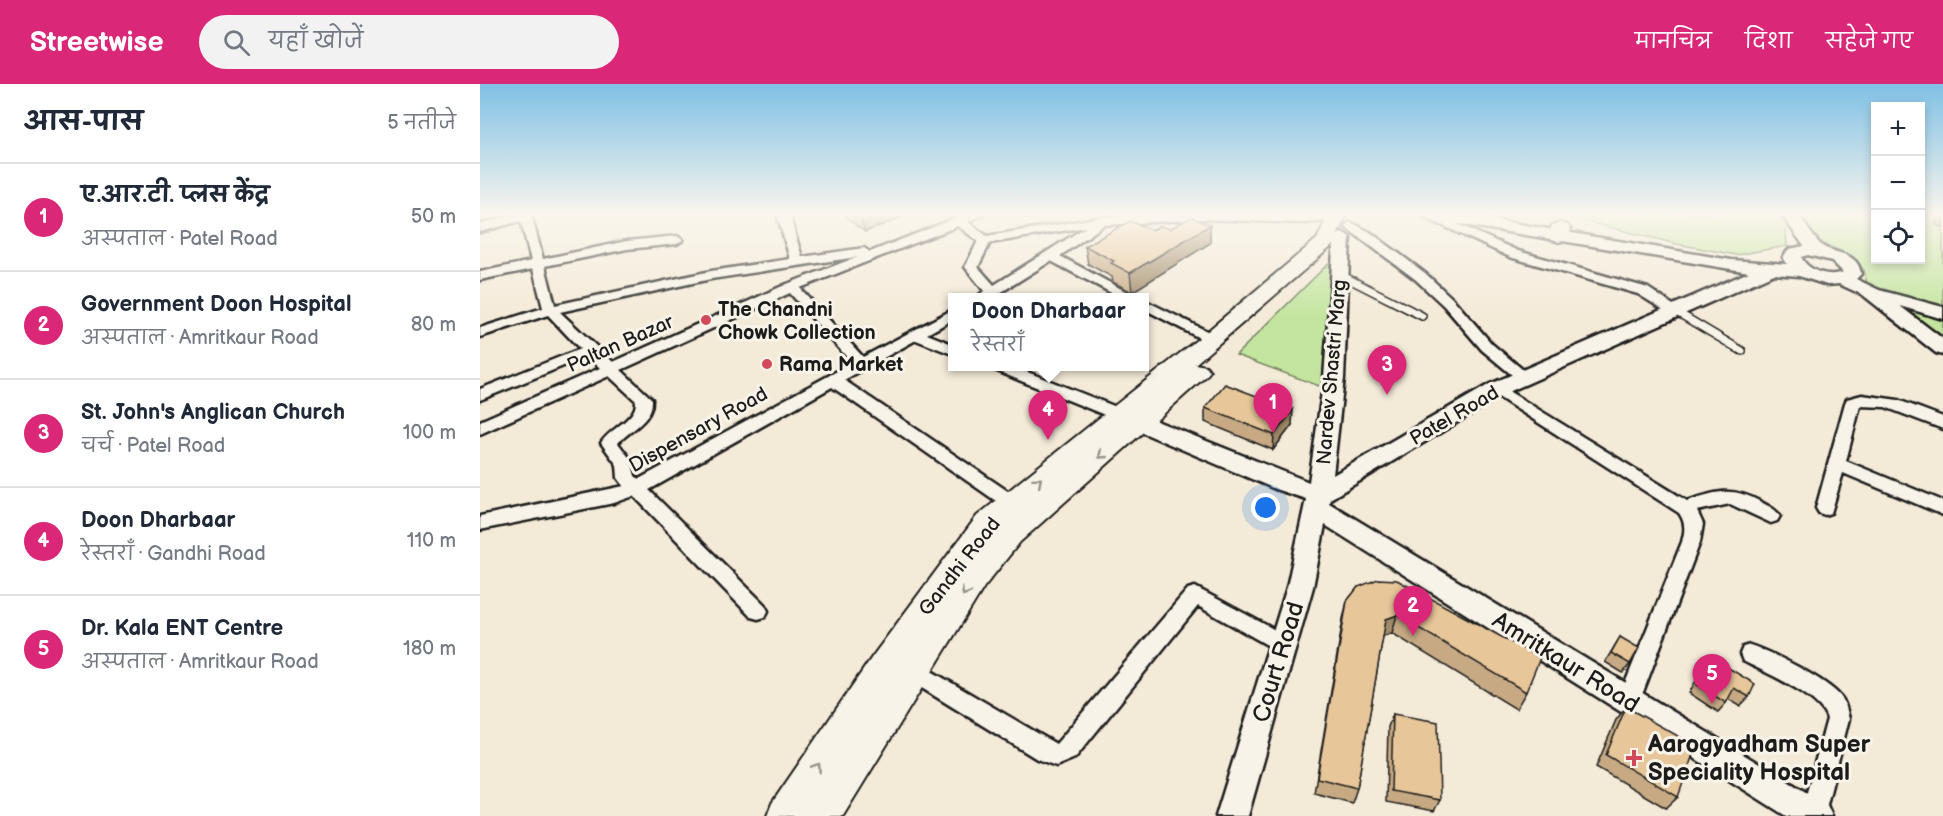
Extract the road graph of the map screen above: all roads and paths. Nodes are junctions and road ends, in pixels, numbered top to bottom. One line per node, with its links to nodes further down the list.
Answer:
1 (534, 248): 19 (street)
2 (612, 248): 19 (street)
3 (793, 248): 18 (street)
4 (885, 248): 18 (street)
5 (889, 248): 26 (street, Paltan Bazar)
6 (981, 248): 28 (street)
7 (1063, 248): 17 (street)
8 (1317, 248): 51 (main road, Gandhi Road)
9 (1318, 248): 39 (main road, Gandhi Road)
10 (1341, 248): 22 (street, Nardev Shastri Marg)
11 (1384, 248): 47 (street)
12 (1501, 248): 33 (street)
13 (1641, 248): 20 (street)
14 (1662, 248): 21 (street)
15 (1815, 248): 16 (street)
16 (1817, 251): 21 (street, Patel Road); 24 (street)
17 (1051, 256): 29 (street); 30 (street)
18 (797, 262): 32 (street)
19 (538, 264): 23 (street); 32 (street)
20 (1731, 265): 21 (street); 25 (street)
21 (1790, 267): 24 (street); 25 (street, Patel Road)
22 (1340, 274): 36 (lane); 56 (street, Nardev Shastri Marg)
23 (480, 276)
24 (1842, 279): 27 (street)
25 (1748, 281): 33 (street, Patel Road)
26 (792, 287): 44 (street); 45 (street, Paltan Bazar)
27 (1869, 291): 34 (street); 41 (street)
28 (986, 293)
29 (990, 293)
30 (1124, 293)
31 (1149, 307): 39 (street)
32 (550, 310): 37 (street); 42 (street)
33 (1675, 311): 43 (lane); 47 (street, Patel Road)
34 (1943, 313)
35 (948, 316): 38 (street, Dispensary Road)
36 (1422, 316)
37 (480, 333)
38 (915, 334): 40 (street); 44 (street, Dispensary Road)
39 (1212, 339): 51 (main road, Gandhi Road)
40 (948, 347)
41 (1943, 349)
42 (590, 350): 45 (street); 50 (street)
43 (1742, 351)
44 (861, 363): 48 (street, Dispensary Road)
45 (611, 367): 53 (street, Paltan Bazar); 55 (street)
46 (1009, 371): 51 (street)
47 (1523, 377): 49 (street, Patel Road)
48 (832, 379): 55 (street, Dispensary Road); 57 (street)
49 (1497, 389): 56 (street, Patel Road); 59 (street)
50 (480, 395)
51 (1128, 419): 56 (street); 57 (main road, Gandhi Road, one-way to 51); 66 (main road, Gandhi Road, one-way to 66)
52 (1943, 423): 54 (street)
53 (480, 428)
54 (1837, 464): 58 (street); 60 (street)
55 (637, 488): 62 (street, Dispensary Road); 63 (street)
56 (1318, 501): 64 (street, Court Road); 67 (street, Amritkaur Road)
57 (1012, 503): 69 (main road, Gandhi Road, one-way to 57)
58 (1825, 507)
59 (1685, 508): 61 (street); 67 (street)
60 (1943, 508)
61 (1771, 516)
62 (480, 523)
63 (758, 611)
64 (1283, 644): 66 (street); 71 (street, Court Road)
65 (1750, 654): 68 (street)
66 (914, 672): 70 (main road, Gandhi Road)
67 (1629, 701): 68 (street, Amritkaur Road)
68 (1814, 815)
69 (785, 816)
70 (822, 816)
71 (1232, 816)

